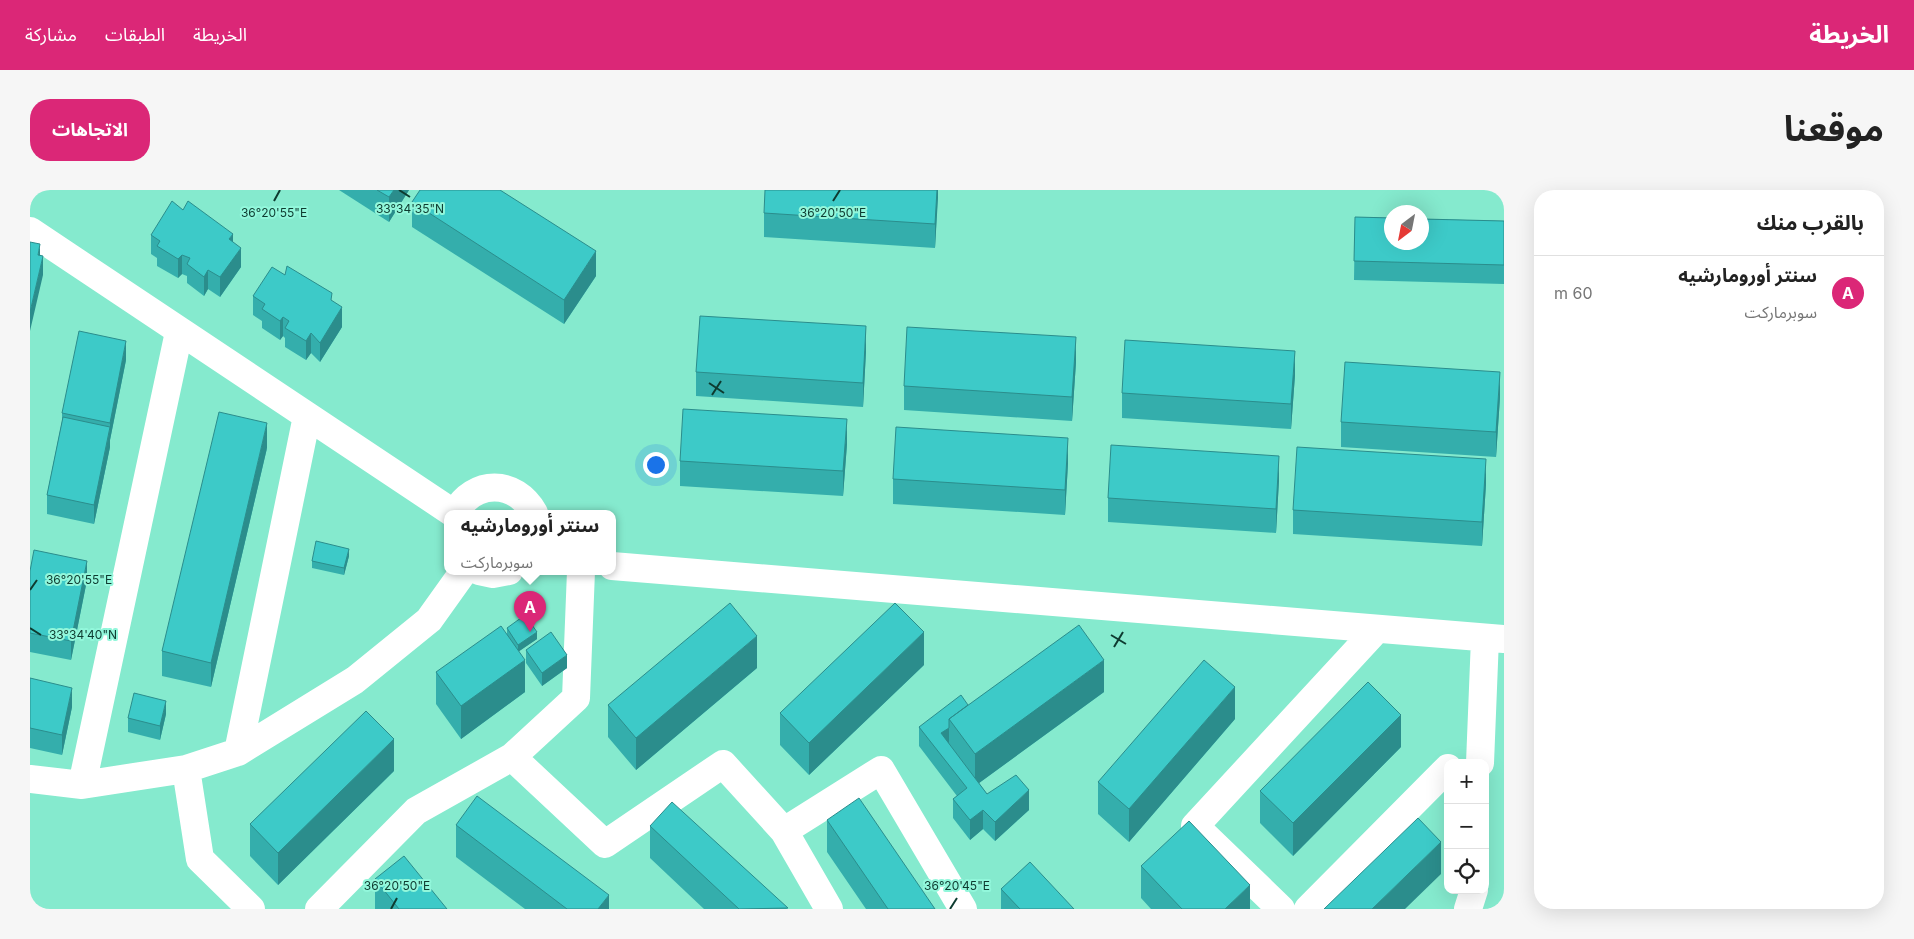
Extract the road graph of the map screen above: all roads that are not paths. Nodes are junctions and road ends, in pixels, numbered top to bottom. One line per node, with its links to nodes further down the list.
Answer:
1 (30, 231): 2 (street)
2 (179, 332): 3 (street); 20 (street)
3 (307, 416): 4 (street); 13 (street)
4 (449, 510)
5 (456, 510): 6 (street)
6 (532, 510)
7 (616, 566): 10 (street)
8 (461, 575): 13 (street)
9 (581, 575): 14 (street)
10 (1377, 629): 11 (street); 27 (street)
11 (1495, 639): 12 (street)
12 (1481, 734): 15 (street); 16 (street)
13 (238, 752): 17 (street)
14 (512, 757): 21 (street); 24 (street)
15 (1457, 759)
16 (1480, 759)
17 (186, 770): 20 (street); 23 (street)
18 (1444, 772): 28 (street)
19 (30, 779): 20 (street)
20 (82, 785)
21 (784, 831): 25 (street); 26 (street)
22 (1473, 894): 29 (street)
23 (251, 909)
24 (320, 909)
25 (829, 909)
26 (963, 909)
27 (1281, 909)
28 (1308, 909)
29 (1468, 909)

